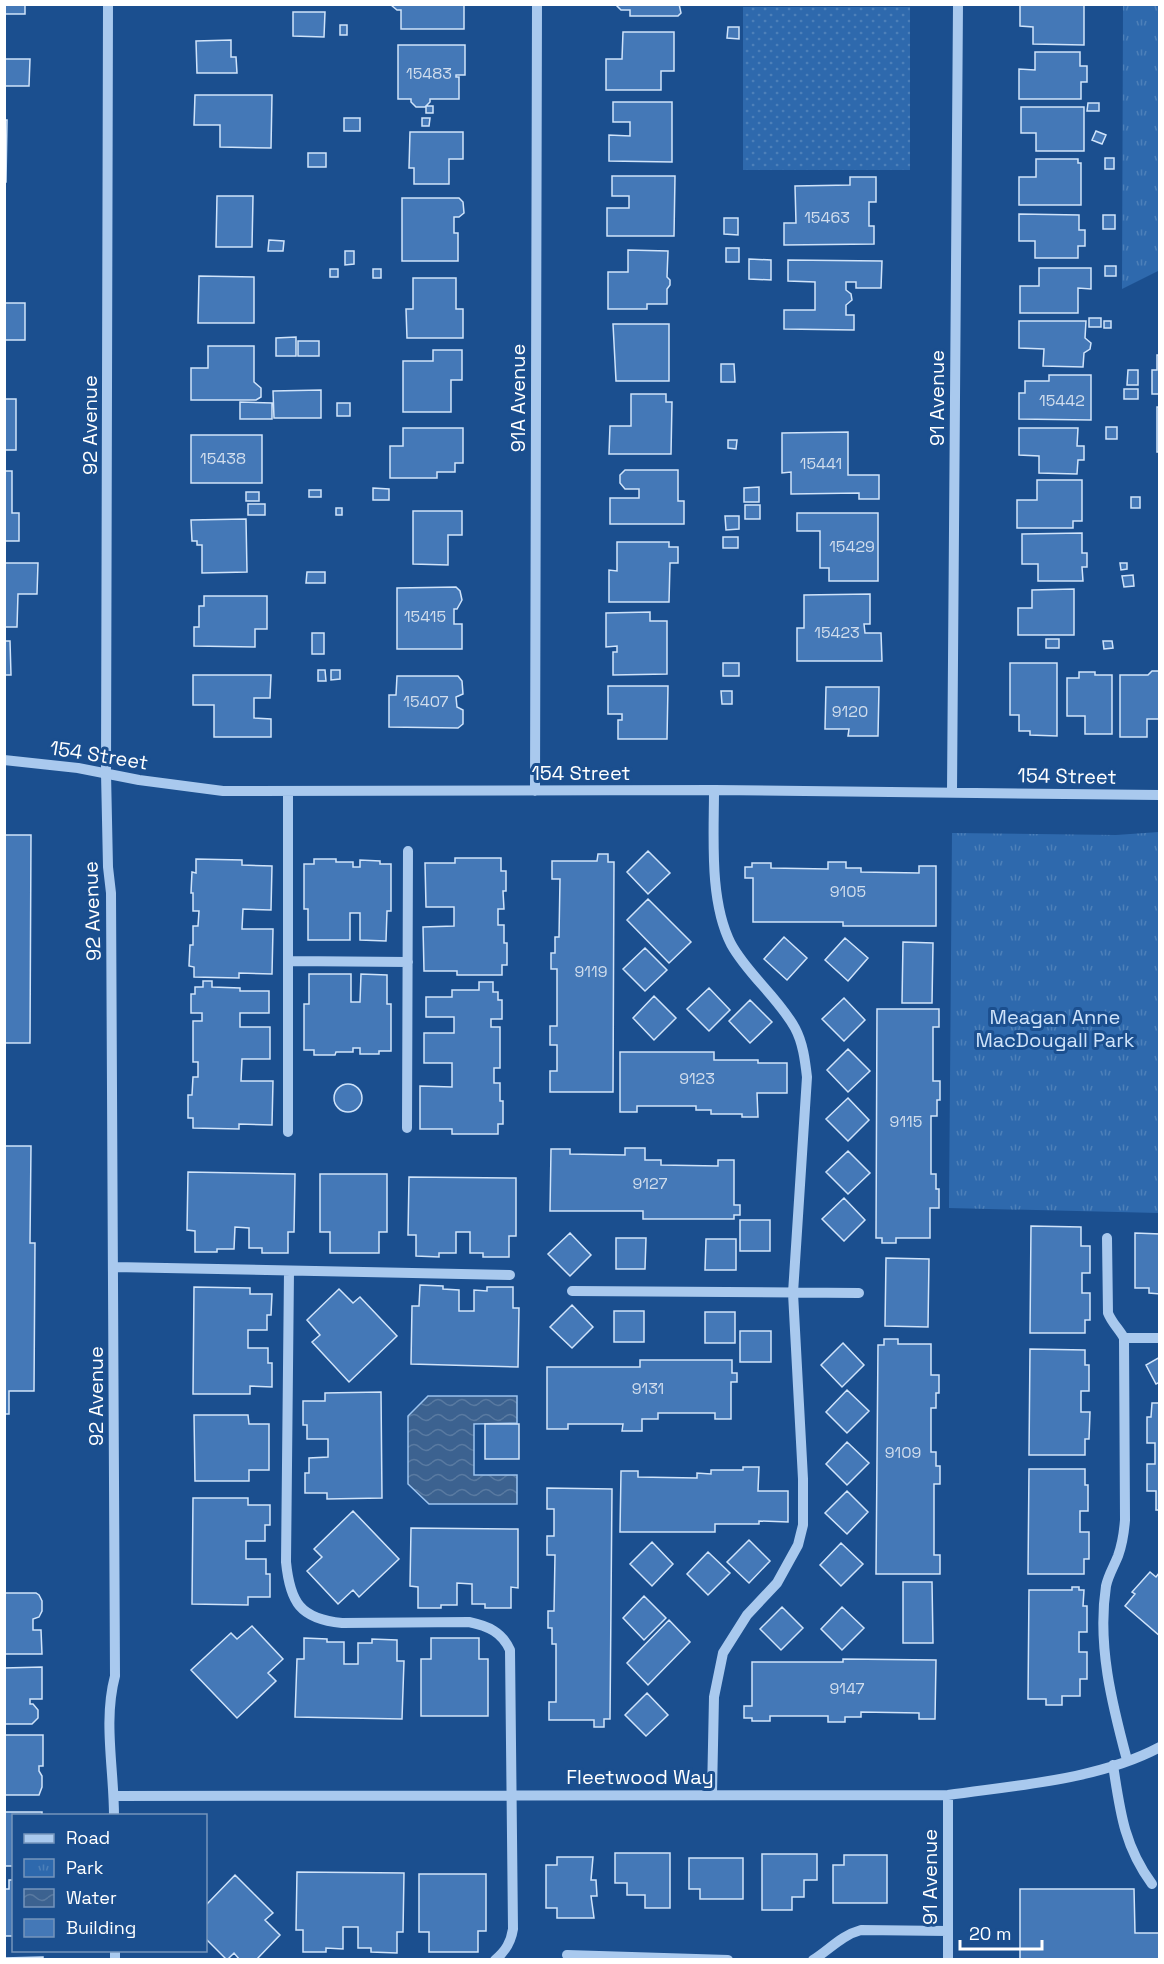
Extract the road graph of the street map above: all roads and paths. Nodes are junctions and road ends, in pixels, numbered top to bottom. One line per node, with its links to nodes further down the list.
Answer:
1 (108, 4): 5 (street, 92 Avenue)
2 (537, 4): 8 (street, 91A Avenue)
3 (958, 4): 9 (street, 91 Avenue)
4 (4, 760): 5 (street, 154 Street)
5 (106, 773): 7 (street, 154 Street); 17 (street, 92 Avenue)
6 (714, 790): 8 (street, 154 Street); 9 (street, 154 Street); 21 (street)
7 (288, 791): 8 (street, 154 Street); 12 (street)
8 (535, 791)
9 (952, 792): 10 (street, 154 Street)
10 (1160, 795)
11 (408, 851): 13 (street)
12 (288, 961): 13 (street); 15 (street)
13 (408, 962): 14 (street)
14 (407, 1128)
15 (288, 1132)
16 (1107, 1238): 23 (street)
17 (114, 1267): 18 (street); 31 (street, 92 Avenue)
18 (289, 1271): 19 (street); 29 (street)
19 (510, 1275)
20 (572, 1291): 21 (street)
21 (793, 1293): 22 (street); 28 (street)
22 (860, 1293)
23 (1124, 1338): 24 (street); 26 (street)
24 (1160, 1338)
25 (1160, 1747): 26 (street, Fleetwood Way)
26 (1127, 1760): 27 (street, Fleetwood Way)
27 (1113, 1765): 30 (street, Fleetwood Way); 33 (street)
28 (712, 1794): 29 (street, Fleetwood Way); 30 (street, Fleetwood Way)
29 (512, 1795): 31 (street, Fleetwood Way); 36 (street)
30 (948, 1795): 34 (street, 91 Avenue)
31 (114, 1796): 32 (street, 92 Avenue)
32 (114, 1814)
33 (1152, 1884)
34 (948, 1931): 39 (street); 40 (street, 91 Avenue)
35 (567, 1955): 37 (street)
36 (495, 1959)
37 (697, 1959): 38 (street)
38 (728, 1959)
39 (813, 1959)
40 (948, 1959)

